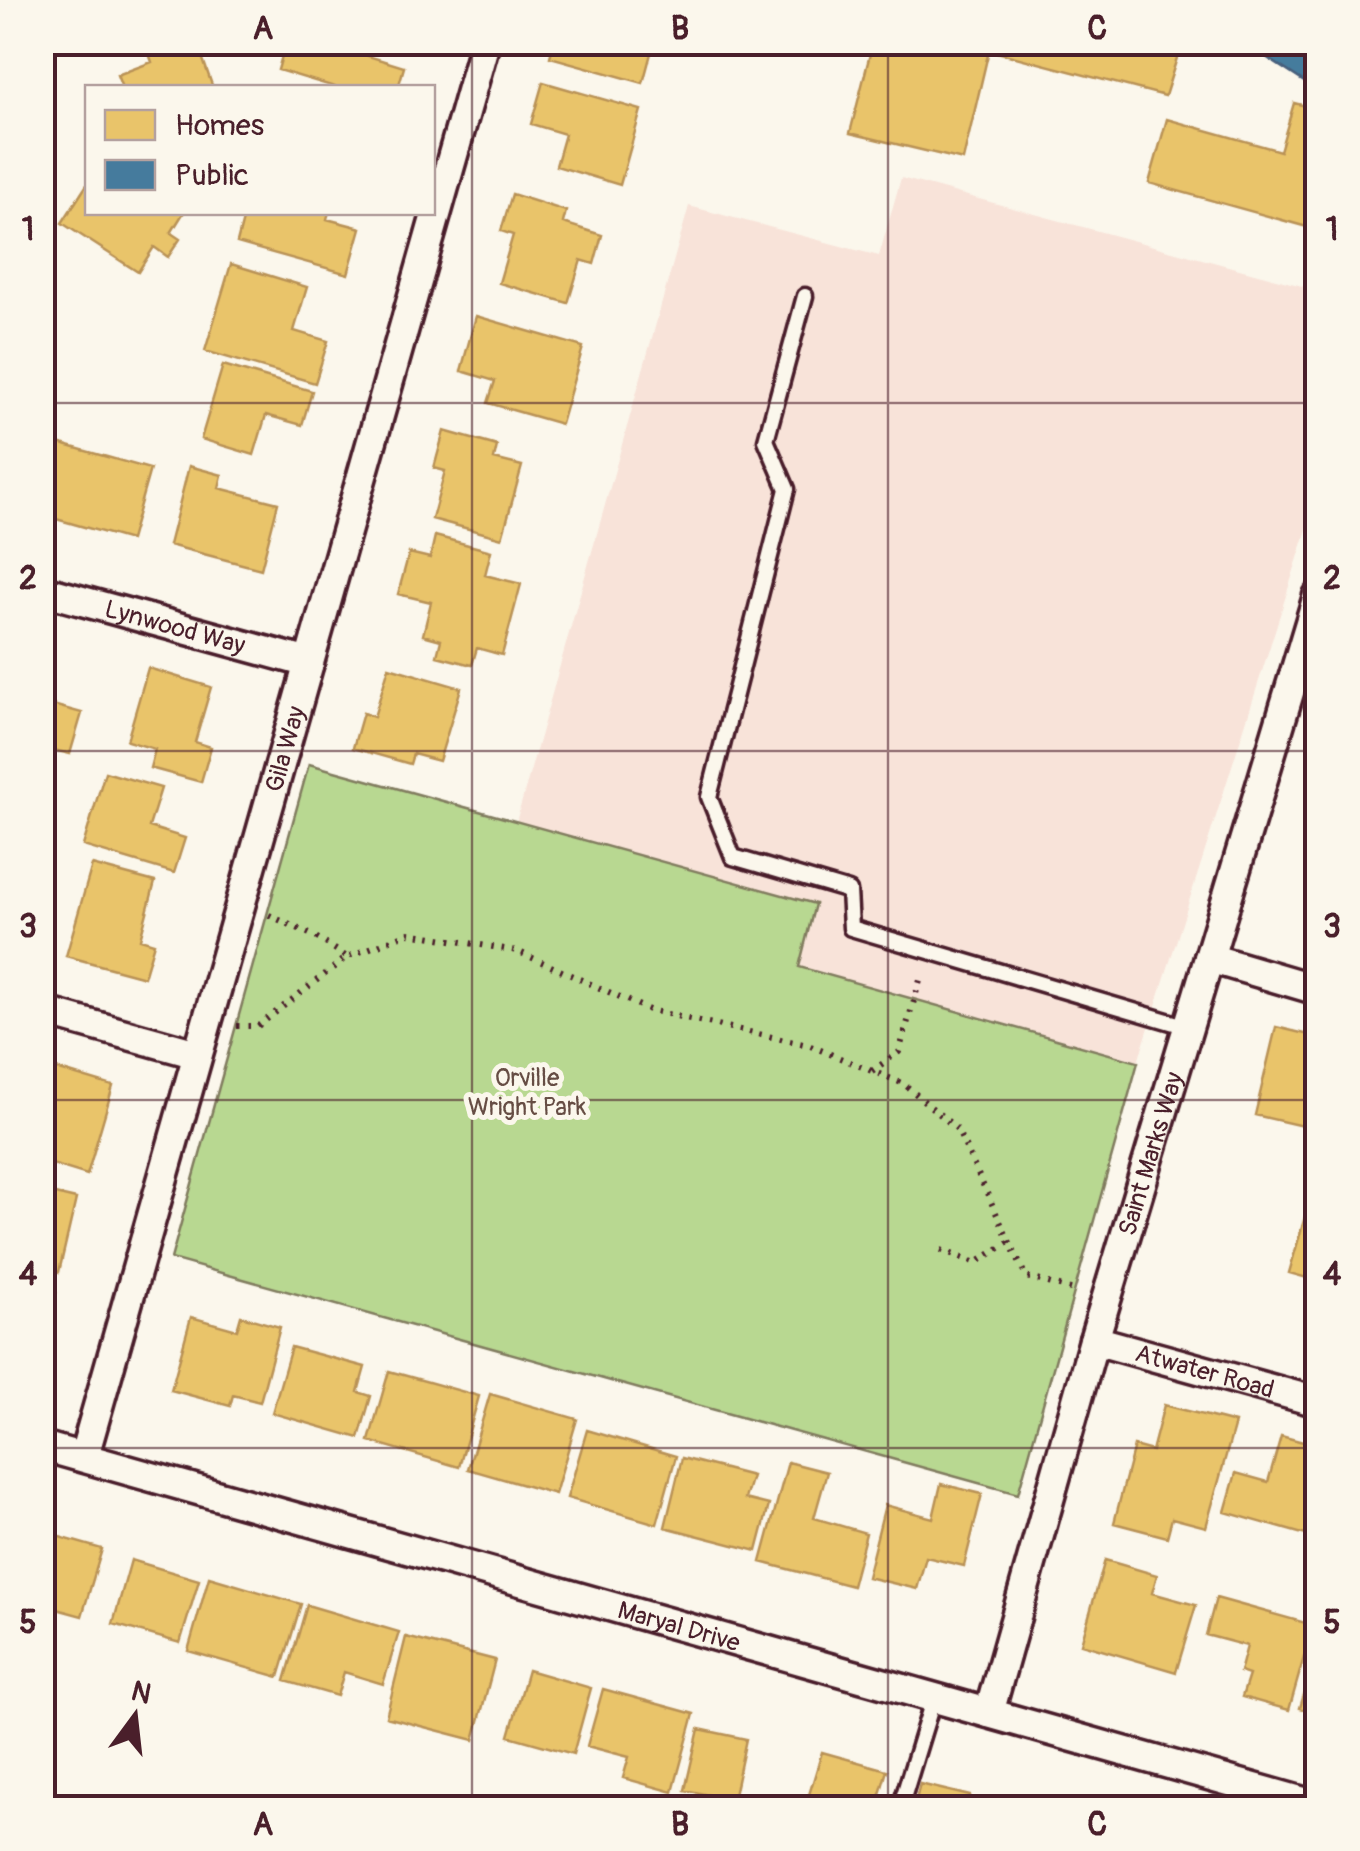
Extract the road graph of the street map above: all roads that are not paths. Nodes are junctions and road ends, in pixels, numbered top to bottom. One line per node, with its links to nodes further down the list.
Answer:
1 (484, 42): 5 (street, Gila Way)
2 (805, 296): 9 (lane)
3 (42, 590): 5 (street, Lynwood Way)
4 (1318, 596): 6 (street, Saint Marks Way)
5 (309, 663): 10 (street, Gila Way)
6 (1208, 958): 7 (street); 9 (street, Saint Marks Way)
7 (1318, 990)
8 (42, 1011): 10 (street)
9 (1188, 1027): 11 (street, Saint Marks Way)
10 (198, 1054): 14 (street, Gila Way)
11 (1094, 1340): 12 (street, Atwater Road); 16 (street, Saint Marks Way)
12 (1318, 1402)
13 (42, 1446): 14 (street, Maryal Drive)
14 (84, 1456): 15 (street, Maryal Drive)
15 (934, 1697): 16 (street, Maryal Drive); 18 (lane)
16 (989, 1712): 17 (street, Maryal Drive)
17 (1318, 1806)
18 (900, 1808)

